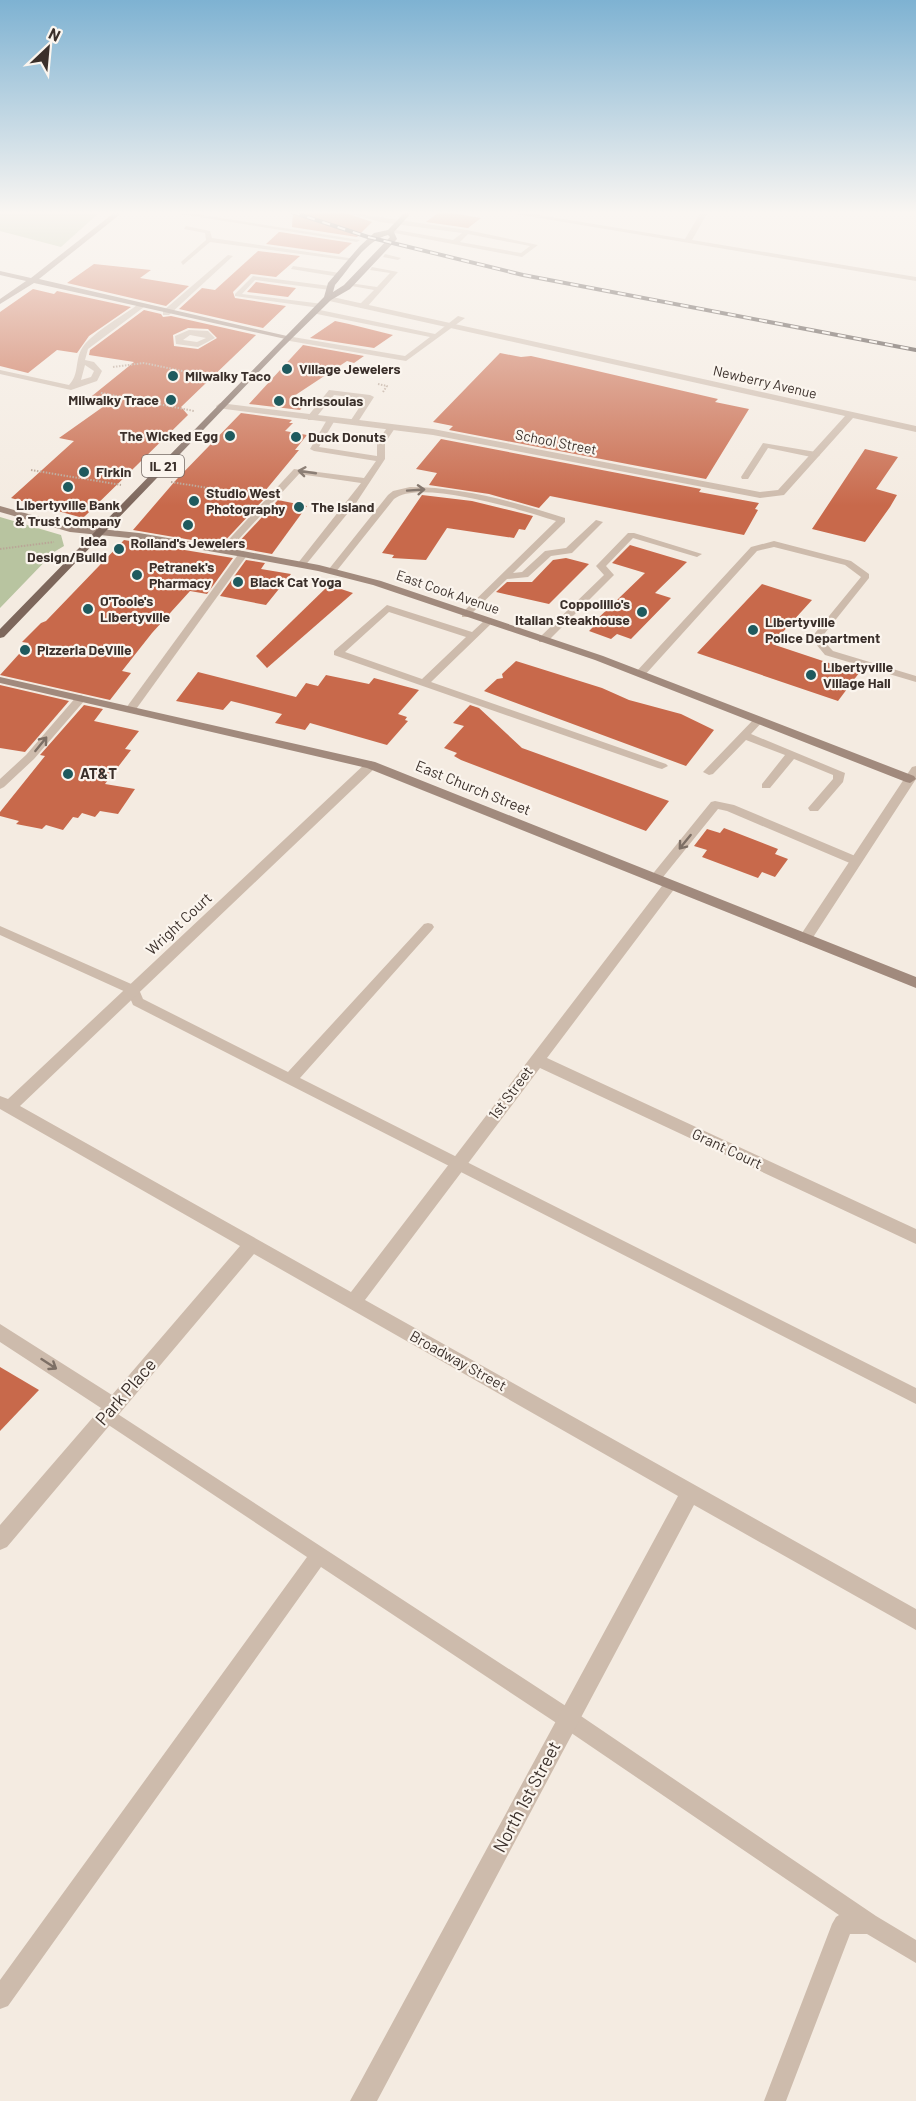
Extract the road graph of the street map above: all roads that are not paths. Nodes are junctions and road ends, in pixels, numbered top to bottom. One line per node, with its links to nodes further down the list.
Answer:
1 (136, 310): 14 (lane)
2 (153, 310): 7 (street)
3 (169, 310): 7 (lane)
4 (315, 310): 13 (main road, IL 21)
5 (326, 310): 12 (lane)
6 (382, 310): 10 (street, Newberry Avenue)
7 (166, 313): 9 (street)
8 (461, 318): 10 (lane)
9 (212, 323): 11 (street); 13 (street)
10 (450, 325): 12 (lane); 18 (street, Newberry Avenue)
11 (201, 332)
12 (435, 336): 13 (lane)
13 (287, 338): 17 (main road, IL 21)
14 (80, 361): 16 (lane); 16 (lane)
15 (0, 372): 16 (lane)
16 (77, 384)
17 (220, 406): 19 (street, School Street); 30 (main road, IL 21)
18 (851, 415): 23 (street, Newberry Avenue); 24 (street, School Street)
19 (311, 418): 20 (street, School Street); 21 (lane)
20 (331, 420): 21 (street, School Street); 25 (lane)
21 (352, 423): 22 (street, School Street)
22 (391, 428): 24 (street, School Street); 25 (lane)
23 (916, 429)
24 (816, 455): 26 (lane)
25 (381, 459): 27 (lane)
26 (745, 477)
27 (365, 481): 31 (lane, one-way to 31); 34 (lane)
28 (0, 509): 30 (street, East Cook Avenue)
29 (599, 522): 36 (lane)
30 (99, 532): 31 (street, East Cook Avenue); 39 (main road, IL 21)
31 (224, 551): 32 (street, East Cook Avenue)
32 (243, 554): 34 (street, East Cook Avenue); 47 (lane)
33 (697, 554): 41 (lane)
34 (301, 564): 35 (street, East Cook Avenue)
35 (332, 571): 36 (lane, one-way to 36); 37 (street, East Cook Avenue)
36 (503, 577): 37 (lane)
37 (465, 615): 38 (street, East Cook Avenue)
38 (488, 622): 40 (lane); 41 (street, East Cook Avenue)
39 (0, 635)
40 (473, 636): 45 (lane); 45 (lane)
41 (543, 640): 42 (street, East Cook Avenue)
42 (640, 674): 43 (lane); 48 (street, East Cook Avenue)
43 (916, 679)
44 (0, 680): 46 (street, East Church Street)
45 (424, 683): 52 (lane)
46 (81, 698): 47 (street, East Church Street); 55 (lane, one-way to 46)
47 (130, 710): 51 (street, East Church Street)
48 (759, 720): 49 (lane); 54 (street, East Cook Avenue)
49 (744, 735): 50 (lane); 53 (lane)
50 (792, 754): 56 (lane); 57 (lane)
51 (371, 765): 59 (street, East Church Street); 64 (street, Wright Court)
52 (662, 766)
53 (709, 772)
54 (914, 777): 58 (street)
55 (0, 785)
56 (766, 786)
57 (814, 808)
58 (856, 861): 59 (lane, one-way to 59); 62 (street)
59 (663, 882): 62 (street, East Church Street); 65 (street, 1st Street)
60 (428, 927): 66 (lane)
61 (0, 930): 64 (lane)
62 (805, 939): 63 (street, East Church Street)
63 (916, 983)
64 (133, 990): 66 (lane); 67 (street, Wright Court)
65 (537, 1060): 68 (street, 1st Street); 69 (street, Grant Court)
66 (290, 1079): 68 (lane)
67 (5, 1104): 70 (street, Broadway Street)
68 (458, 1164): 71 (street, 1st Street); 73 (lane)
69 (916, 1237)
70 (252, 1245): 71 (street, Broadway Street); 74 (street, Park Place)
71 (353, 1302): 75 (street, Broadway Street)
72 (0, 1332): 74 (street, one-way to 74)
73 (916, 1396)
74 (111, 1410): 76 (street, Park Place); 77 (lane)
75 (691, 1492): 78 (street, Broadway Street); 79 (street, North 1st Street)
76 (0, 1540)
77 (319, 1555): 79 (lane); 82 (lane)
78 (916, 1620)
79 (568, 1719): 80 (lane); 83 (street, North 1st Street)
80 (869, 1923): 81 (lane); 84 (lane)
81 (916, 1952)
82 (0, 1998)
83 (363, 2101)
84 (775, 2101)

